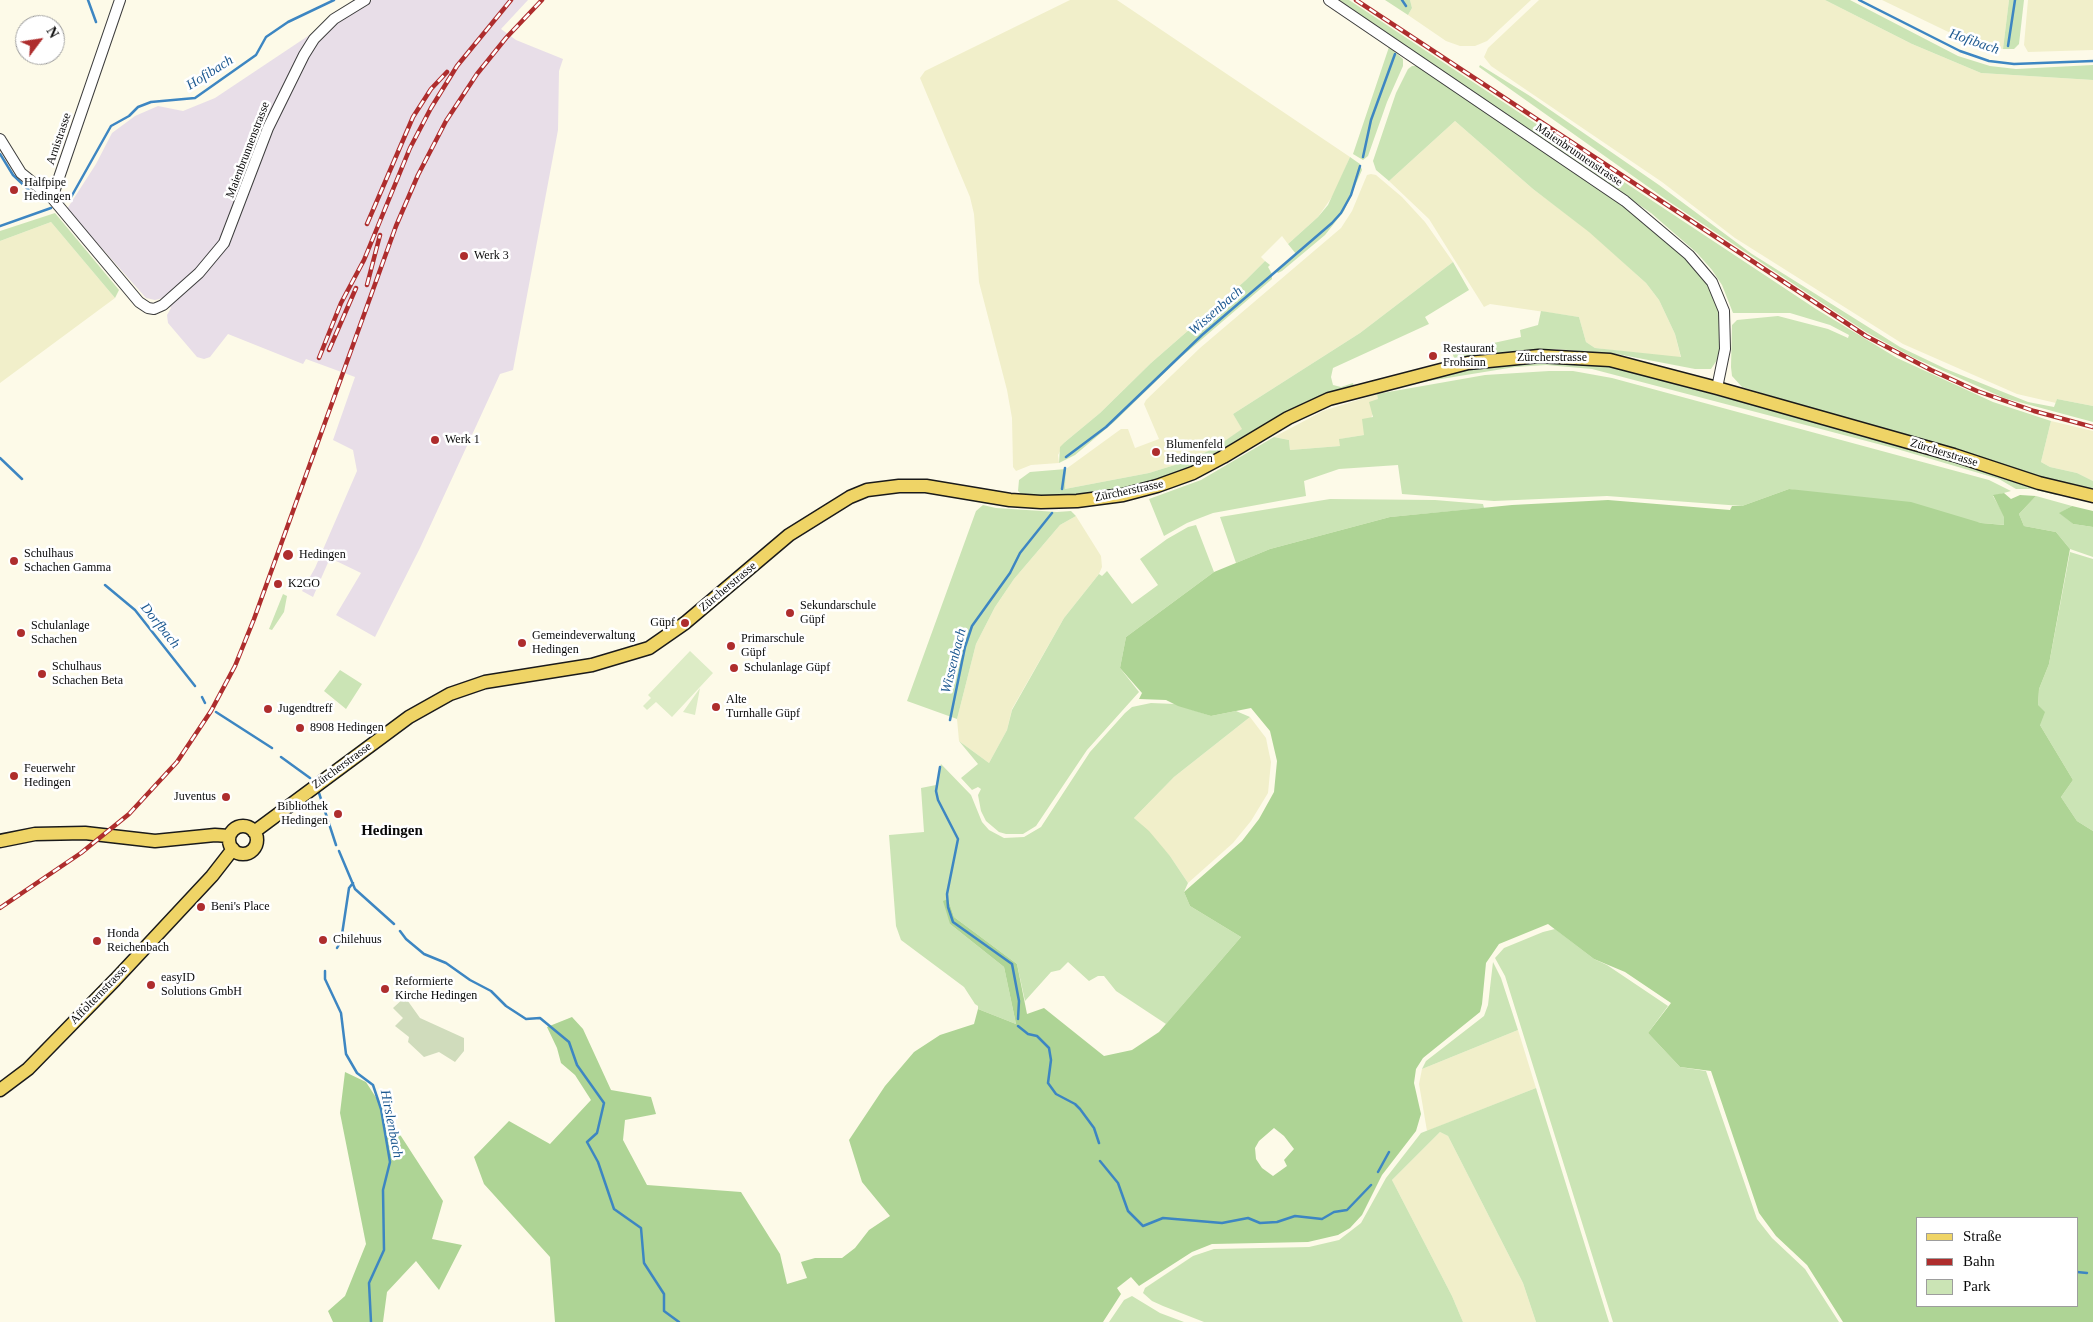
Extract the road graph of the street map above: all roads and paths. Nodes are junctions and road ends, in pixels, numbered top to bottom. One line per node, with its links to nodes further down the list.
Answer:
1 (120, 0): 5 (street, Arnistrasse)
2 (364, 0): 5 (street, Maienbrunnenstrasse)
3 (1329, 0): 6 (street, Maienbrunnenstrasse)
4 (0, 139): 5 (street)
5 (52, 198)
6 (1717, 388): 7 (main road, Zürcherstrasse); 8 (main road, Zürcherstrasse)
7 (2093, 496)
8 (254, 832): 9 (main road); 11 (main road)
9 (229, 836): 10 (main road); 11 (main road)
10 (0, 841)
11 (232, 850): 12 (main road, Affolternstrasse)
12 (0, 1090)

